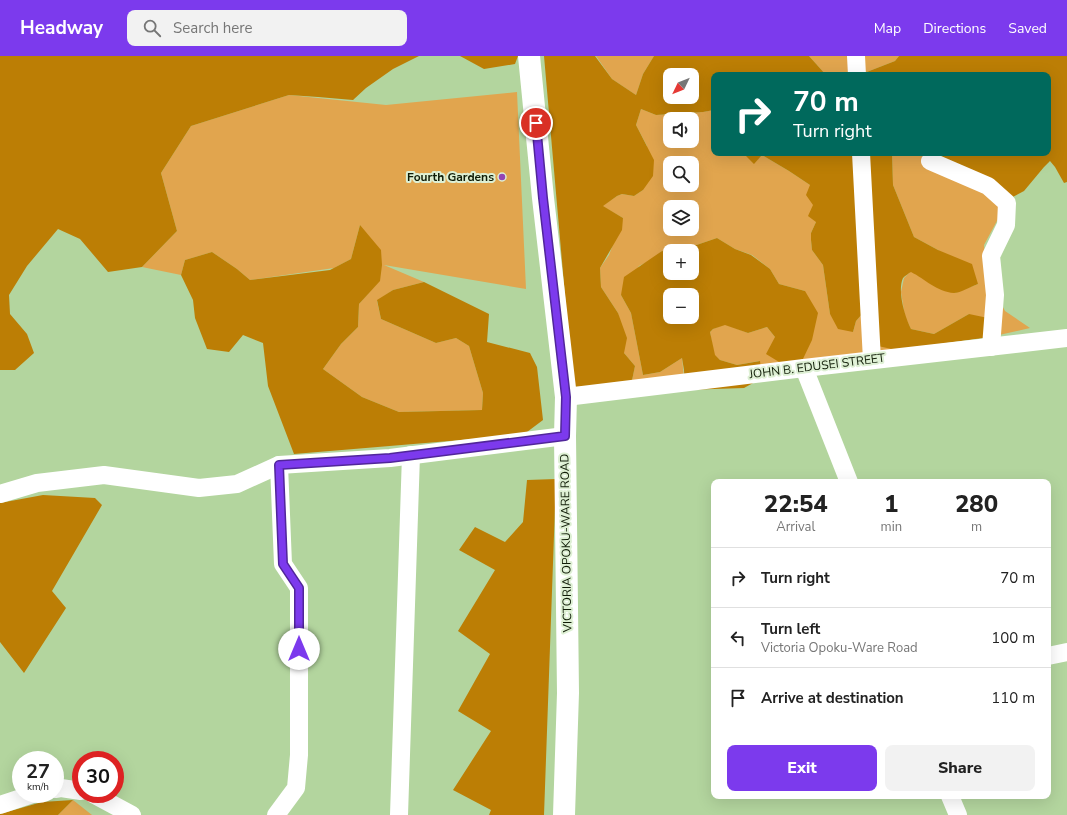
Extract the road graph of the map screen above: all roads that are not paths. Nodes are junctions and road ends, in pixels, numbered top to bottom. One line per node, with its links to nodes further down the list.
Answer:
1 (530, 56): 10 (main road, VICTORIA OPOKU-WARE ROAD)
2 (856, 56): 3 (street)
3 (857, 72)
4 (861, 156): 8 (street)
5 (930, 161): 7 (street)
6 (1067, 338): 7 (street, JOHN B. EDUSEI STREET)
7 (991, 346): 8 (street, JOHN B. EDUSEI STREET)
8 (872, 360): 9 (street, JOHN B. EDUSEI STREET)
9 (804, 368): 10 (street, JOHN B. EDUSEI STREET); 14 (street)
10 (566, 397): 11 (main road, VICTORIA OPOKU-WARE ROAD)
11 (565, 436): 12 (street); 25 (main road, VICTORIA OPOKU-WARE ROAD)
12 (410, 455): 13 (street); 24 (street)
13 (279, 465): 15 (street); 23 (street)
14 (848, 479)
15 (0, 494)
16 (1067, 652): 17 (street)
17 (1051, 655)
18 (951, 799): 26 (street)
19 (12, 801): 21 (street)
20 (110, 803): 22 (street)
21 (0, 805)
22 (132, 815)
23 (276, 815)
24 (399, 815)
25 (564, 815)
26 (958, 815)

